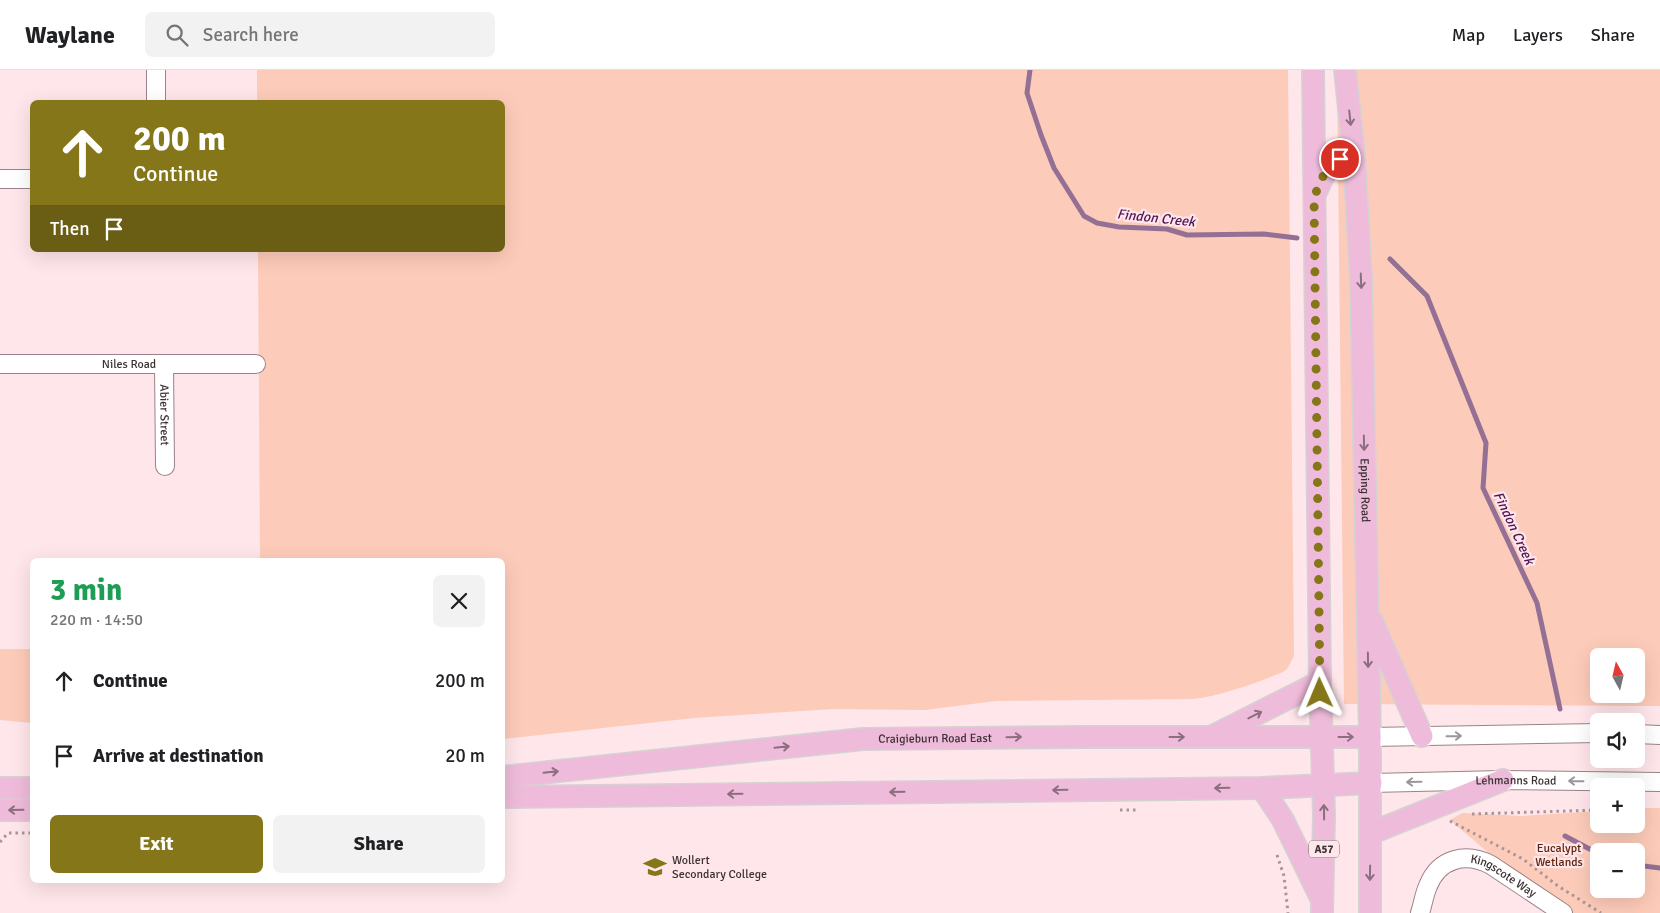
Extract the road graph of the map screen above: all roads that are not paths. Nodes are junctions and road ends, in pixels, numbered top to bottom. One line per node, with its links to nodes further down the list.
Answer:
1 (156, 70): 4 (street)
2 (1313, 70): 8 (main road)
3 (1345, 70): 5 (main road, Epping Road, one-way to 5)
4 (156, 100)
5 (1354, 156): 8 (main road); 13 (main road, Epping Road, one-way to 13)
6 (0, 179): 7 (street)
7 (30, 179)
8 (1314, 197): 14 (main road)
9 (0, 364): 10 (street, Niles Road)
10 (164, 364): 11 (street, Niles Road); 12 (street, Abier Street)
11 (256, 364)
12 (165, 466)
13 (1368, 611): 18 (main road); 21 (main road, Epping Road, one-way to 21)
14 (1320, 682): 19 (main road, one-way to 14); 20 (main road)
15 (1590, 734): 18 (street, one-way to 15)
16 (1645, 734): 17 (street)
17 (1660, 735)
18 (1422, 736): 21 (street)
19 (1212, 737): 20 (main road, Craigieburn Road East); 22 (main road, Craigieburn Road East, one-way to 19)
20 (1322, 737): 21 (main road, Craigieburn Road East, one-way to 21); 26 (main road)
21 (1370, 737): 25 (main road, Epping Road)
22 (505, 777)
23 (1503, 780): 24 (street, Lehmanns Road, one-way to 23); 25 (street, Lehmanns Road, one-way to 25); 33 (main road)
24 (1660, 782)
25 (1371, 783): 26 (main road); 33 (main road, Epping Road)
26 (1323, 785): 29 (main road); 34 (main road, A57, one-way to 26)
27 (0, 788): 28 (main road)
28 (30, 788)
29 (1262, 788): 30 (main road, one-way to 30); 34 (main road)
30 (505, 797)
31 (0, 810): 32 (main road, one-way to 31)
32 (30, 810)
33 (1371, 833): 35 (main road, Epping Road, one-way to 35)
34 (1322, 906)
35 (1370, 913)
36 (1420, 913): 37 (street, Kingscote Way)
37 (1563, 913)

